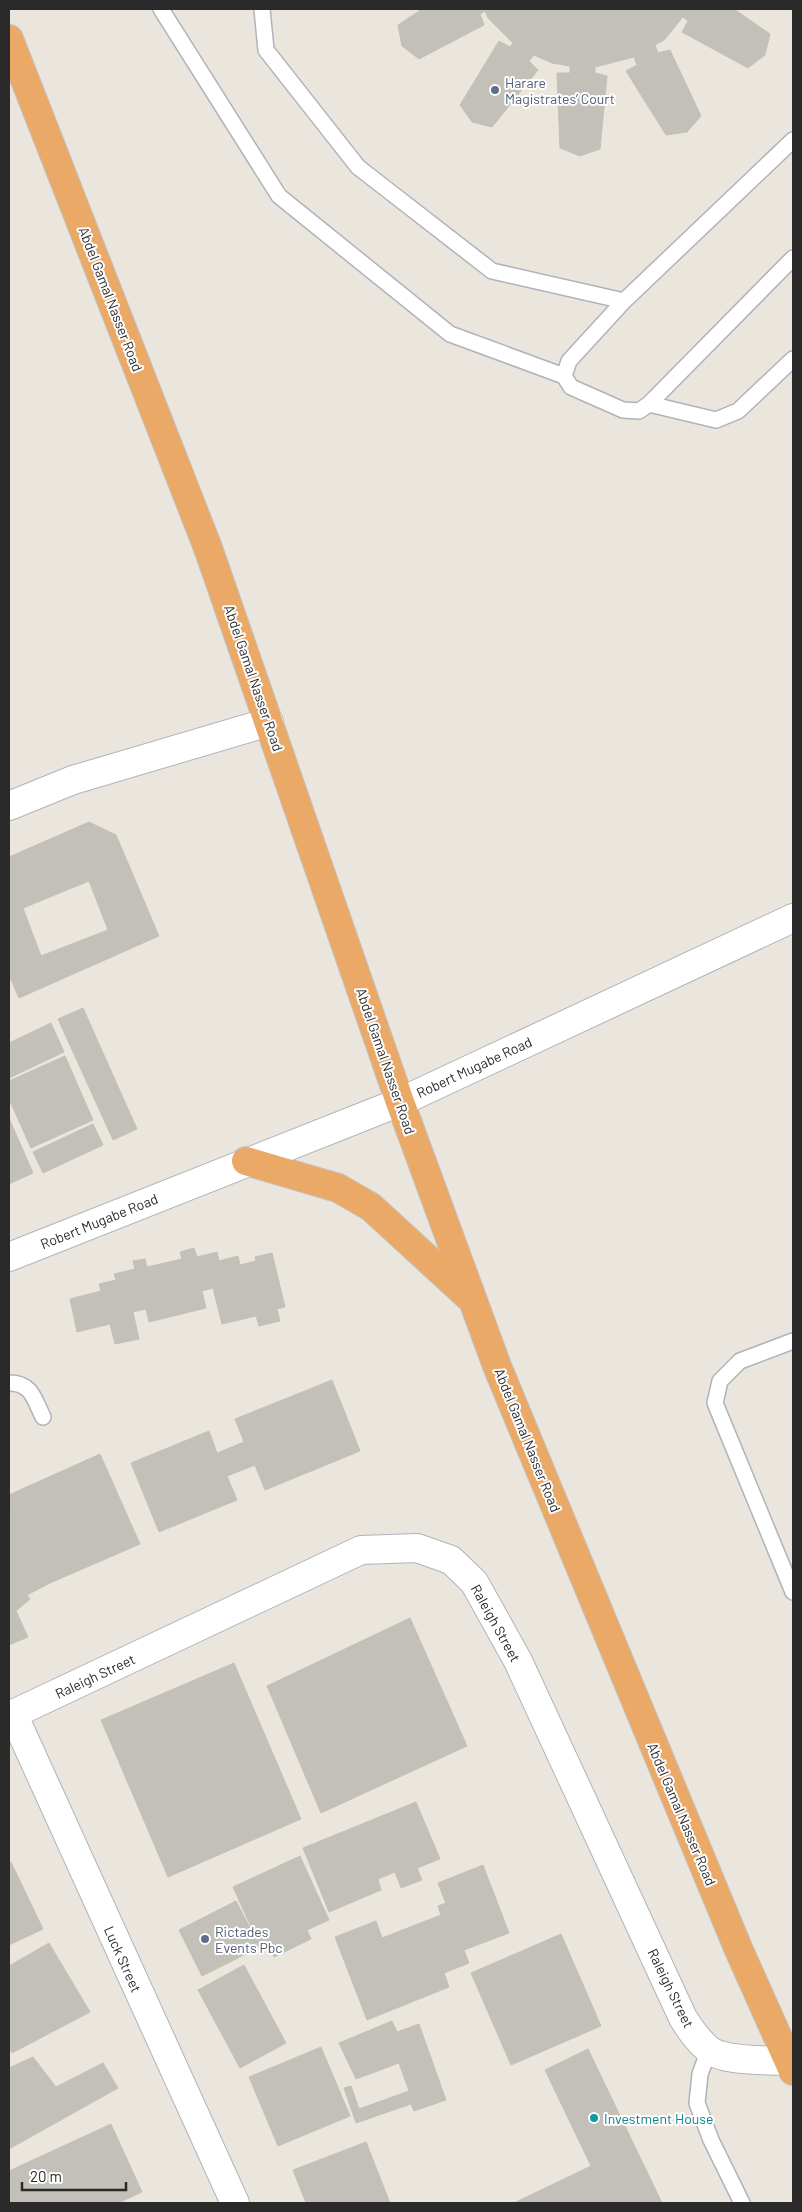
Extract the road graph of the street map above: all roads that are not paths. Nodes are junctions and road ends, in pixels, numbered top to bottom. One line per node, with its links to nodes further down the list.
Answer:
1 (161, 9): 8 (lane)
2 (262, 9): 6 (lane)
3 (9, 39): 10 (highway, Abdel Gamal Nasser Road)
4 (793, 140): 6 (lane)
5 (793, 258): 9 (lane)
6 (624, 301): 8 (lane)
7 (793, 359): 9 (lane)
8 (564, 376): 9 (lane)
9 (649, 404)
10 (270, 722): 11 (street); 13 (highway, Abdel Gamal Nasser Road)
11 (9, 806)
12 (793, 918): 13 (street, Robert Mugabe Road)
13 (400, 1102): 14 (street, Robert Mugabe Road); 16 (highway, Abdel Gamal Nasser Road)
14 (246, 1162): 15 (street, Robert Mugabe Road); 16 (highway)
15 (9, 1257)
16 (474, 1302): 23 (highway, Abdel Gamal Nasser Road)
17 (793, 1341): 20 (lane)
18 (9, 1383): 19 (lane)
19 (43, 1417)
20 (793, 1592)
21 (11, 1715): 22 (street, Raleigh Street); 24 (street, Luck Street)
22 (709, 2050): 23 (street); 25 (lane)
23 (791, 2066)
24 (235, 2203)
25 (742, 2203)

